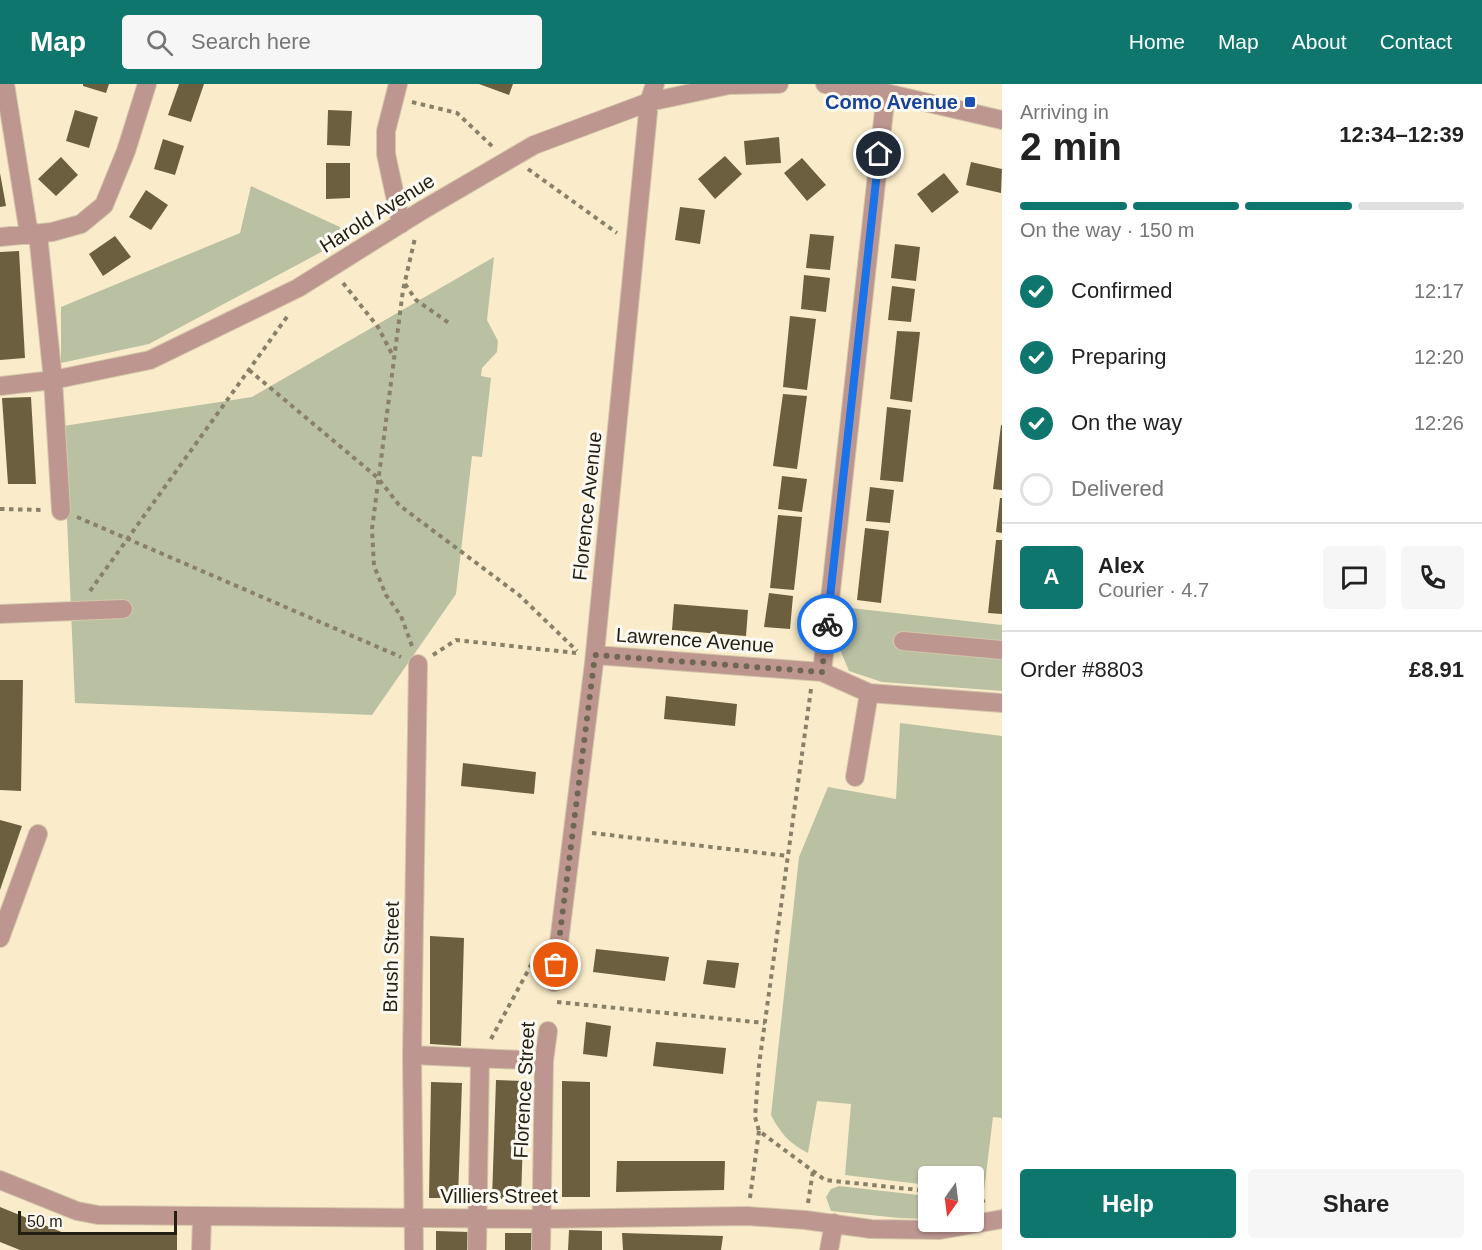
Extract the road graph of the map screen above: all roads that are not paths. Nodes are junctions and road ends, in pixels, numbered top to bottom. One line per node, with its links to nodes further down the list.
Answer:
1 (5, 84): 10 (street)
2 (147, 84): 10 (street)
3 (779, 84): 6 (street, Harold Avenue)
4 (825, 84): 7 (street)
5 (396, 91): 9 (street)
6 (652, 93): 9 (street, Harold Avenue); 19 (street, Florence Avenue)
7 (886, 93): 8 (street); 21 (street)
8 (1002, 120)
9 (401, 224): 12 (street, Harold Avenue)
10 (33, 234): 11 (street); 12 (street)
11 (0, 237)
12 (52, 380): 13 (street, Harold Avenue); 14 (street)
13 (0, 386)
14 (61, 511)
15 (123, 609): 16 (street)
16 (0, 614)
17 (903, 641): 18 (street)
18 (1002, 650)
19 (595, 655): 21 (street, Lawrence Avenue); 27 (street, Florence Avenue)
20 (418, 664): 29 (street, Brush Street)
21 (818, 672): 22 (street, Lawrence Avenue)
22 (869, 693): 23 (street, Lawrence Avenue); 24 (street)
23 (1002, 704)
24 (855, 777)
25 (38, 834): 26 (street)
26 (0, 938)
27 (554, 981)
28 (548, 1031): 31 (street, Florence Street)
29 (412, 1055): 30 (street); 34 (street, Brush Street)
30 (480, 1058): 31 (street); 35 (street)
31 (544, 1061): 37 (street, Florence Street)
32 (0, 1180): 33 (street, Villiers Street)
33 (202, 1216): 34 (street, Villiers Street); 39 (street)
34 (414, 1218): 35 (street, Villiers Street); 40 (street, Brush Street)
35 (477, 1218): 37 (street, Villiers Street); 41 (street)
36 (1002, 1219): 38 (street, Villiers Street)
37 (541, 1220): 38 (street, Villiers Street); 42 (street, Florence Street)
38 (834, 1223): 43 (street)
39 (201, 1250)
40 (414, 1250)
41 (477, 1250)
42 (541, 1250)
43 (829, 1250)

